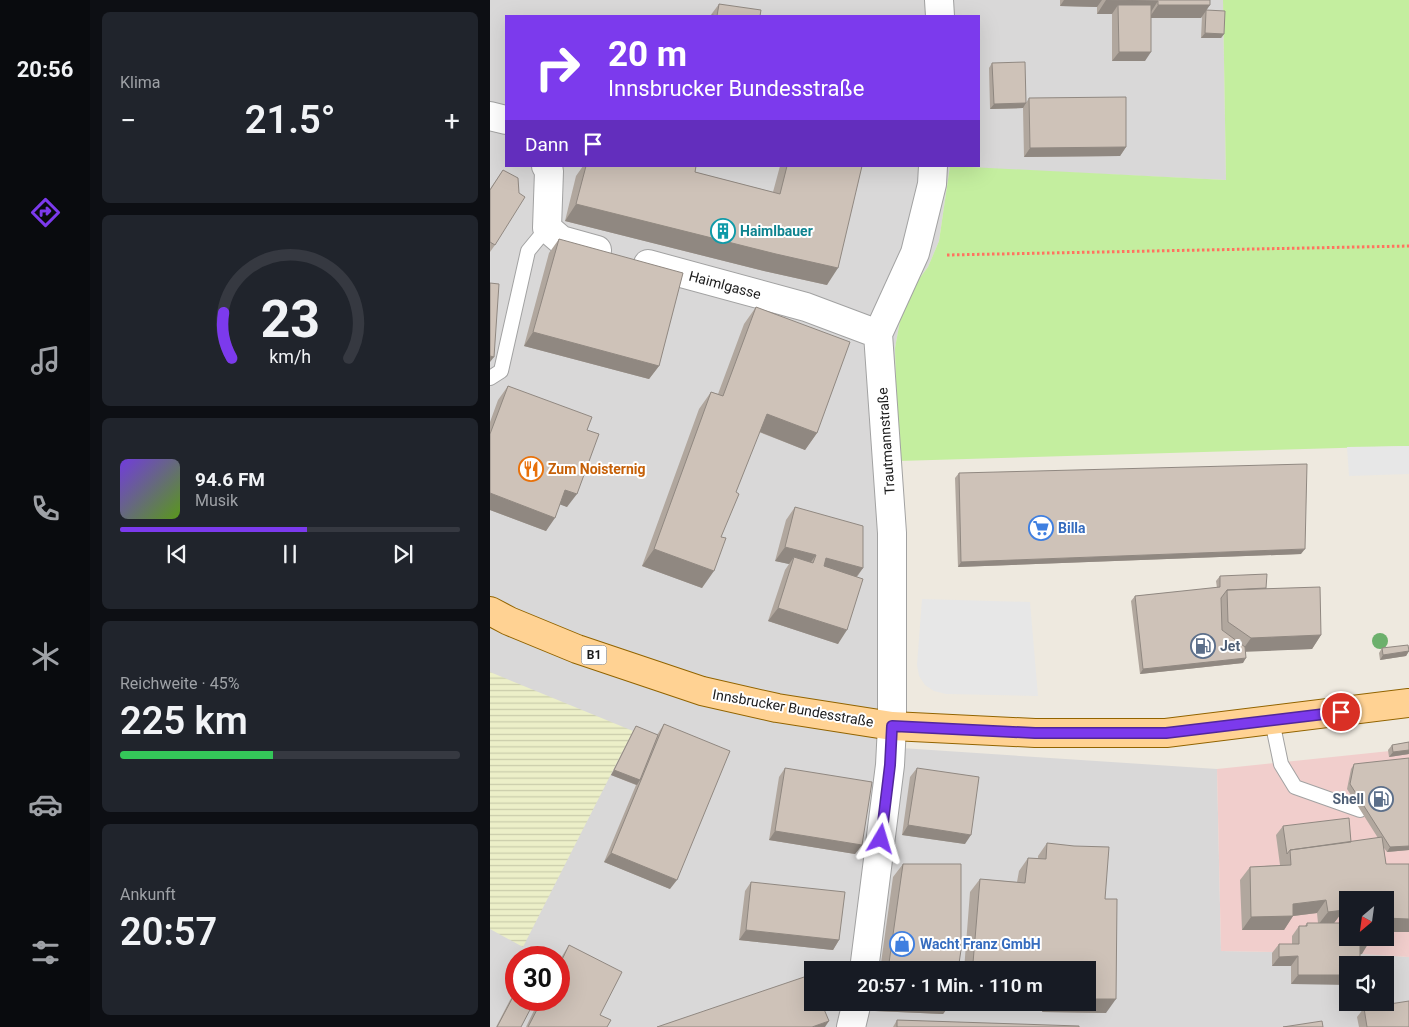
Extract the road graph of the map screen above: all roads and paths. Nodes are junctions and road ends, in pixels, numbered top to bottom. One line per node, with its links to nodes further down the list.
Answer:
1 (939, 0): 2 (street)
2 (940, 15)
3 (490, 116): 4 (street)
4 (505, 120)
5 (547, 167): 7 (street)
6 (933, 167): 9 (street, Trautmannstraße)
7 (547, 228): 10 (street, Haimlgasse); 11 (lane)
8 (1409, 246): 9 (path)
9 (915, 253): 10 (street, Trautmannstraße)
10 (878, 334): 15 (street, Trautmannstraße)
11 (490, 378)
12 (490, 611): 15 (main road, Innsbrucker Bundesstraße / B1)
13 (1409, 703): 14 (main road, Innsbrucker Bundesstraße / B1)
14 (1272, 721): 15 (main road, Innsbrucker Bundesstraße / B1); 16 (lane)
15 (892, 726): 17 (street, Trautmannstraße)
16 (1360, 810)
17 (865, 961)
18 (855, 1011): 19 (street)
19 (851, 1027)

